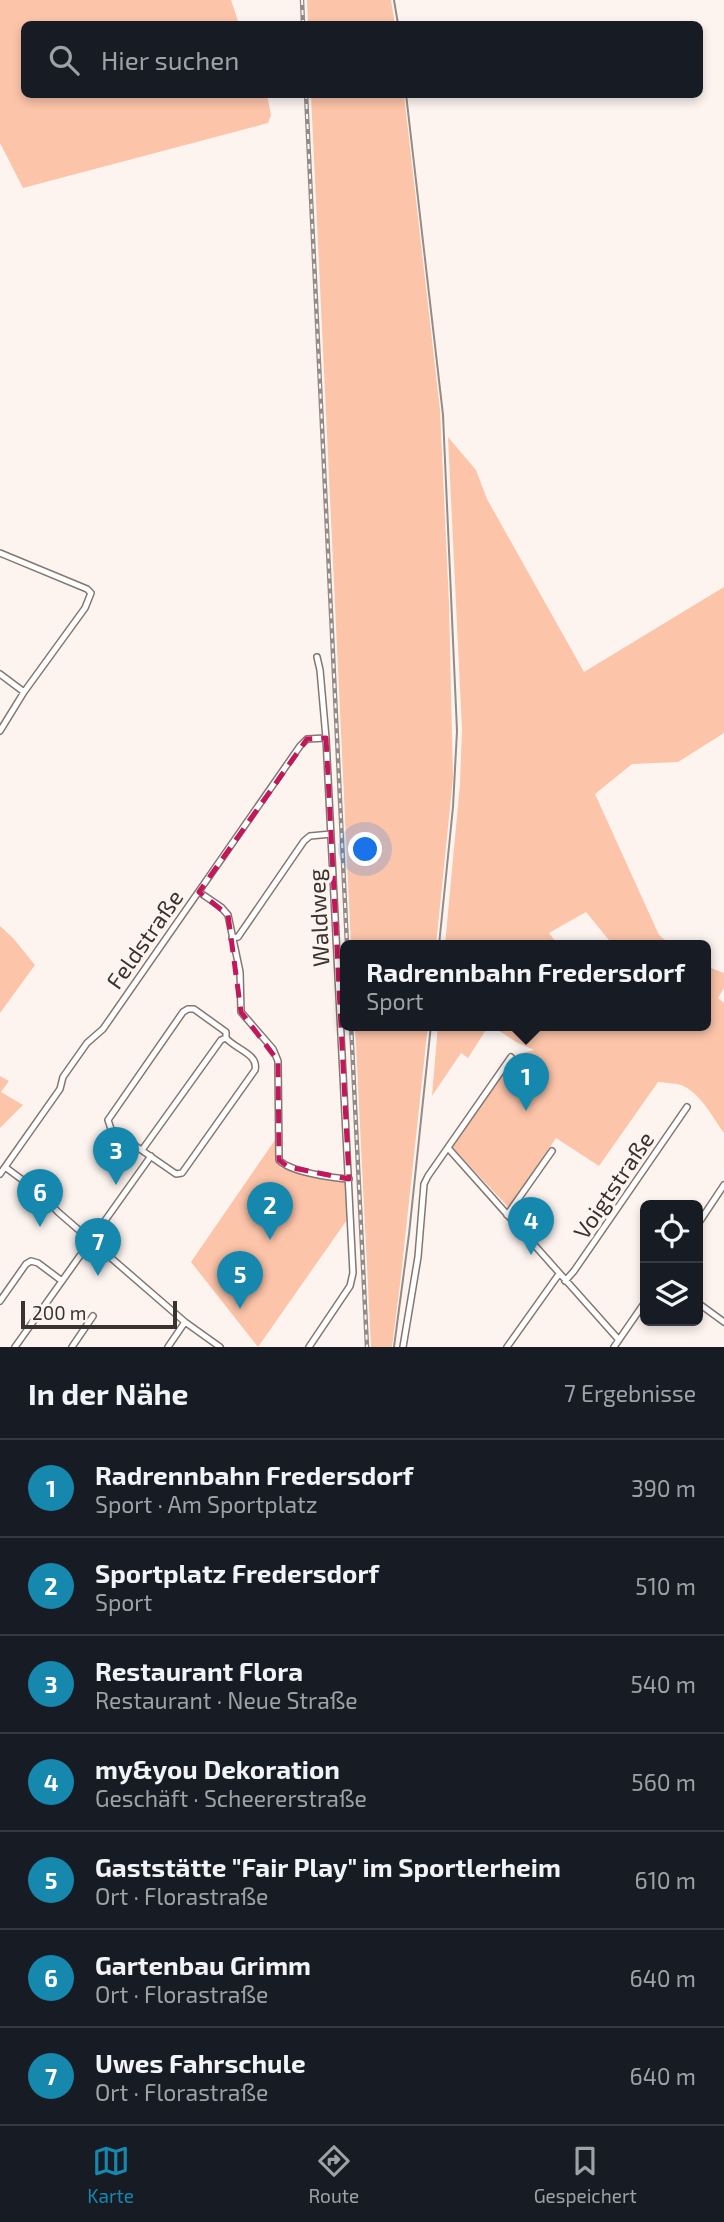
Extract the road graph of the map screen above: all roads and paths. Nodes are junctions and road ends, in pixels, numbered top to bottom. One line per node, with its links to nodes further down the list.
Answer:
1 (0, 553): 4 (street)
2 (317, 657): 6 (street, Waldweg)
3 (0, 674): 4 (street)
4 (24, 692): 5 (street)
5 (0, 731)
6 (326, 738): 7 (street, Waldweg); 8 (street, Feldstraße)
7 (331, 834): 9 (street); 10 (street, Waldweg)
8 (199, 892): 9 (street); 19 (street, Feldstraße)
9 (232, 938): 21 (street)
10 (340, 1006)
11 (341, 1031): 21 (street, Waldweg)
12 (226, 1035): 16 (street); 16 (street); 18 (street)
13 (511, 1057): 15 (street)
14 (687, 1107): 28 (street, Voigtstraße)
15 (448, 1148): 23 (street); 41 (street)
16 (142, 1150): 18 (street)
17 (552, 1151): 23 (street)
18 (151, 1157): 25 (street)
19 (5, 1167): 20 (street, Feldstraße); 25 (street)
20 (0, 1174)
21 (349, 1179): 40 (street, Waldweg)
22 (724, 1185): 24 (street)
23 (507, 1215): 26 (street)
24 (703, 1216)
25 (92, 1240): 27 (street); 33 (street)
26 (559, 1274): 28 (street); 42 (street)
27 (62, 1281): 29 (street); 36 (street)
28 (565, 1281): 35 (street)
29 (0, 1301)
30 (703, 1307): 34 (street)
31 (640, 1309): 35 (street)
32 (93, 1316): 37 (street)
33 (185, 1322): 38 (street); 39 (street)
34 (724, 1322)
35 (619, 1340): 43 (street)
36 (15, 1347)
37 (72, 1347)
38 (168, 1347)
39 (220, 1347)
40 (309, 1347)
41 (403, 1347)
42 (507, 1347)
43 (614, 1347)

